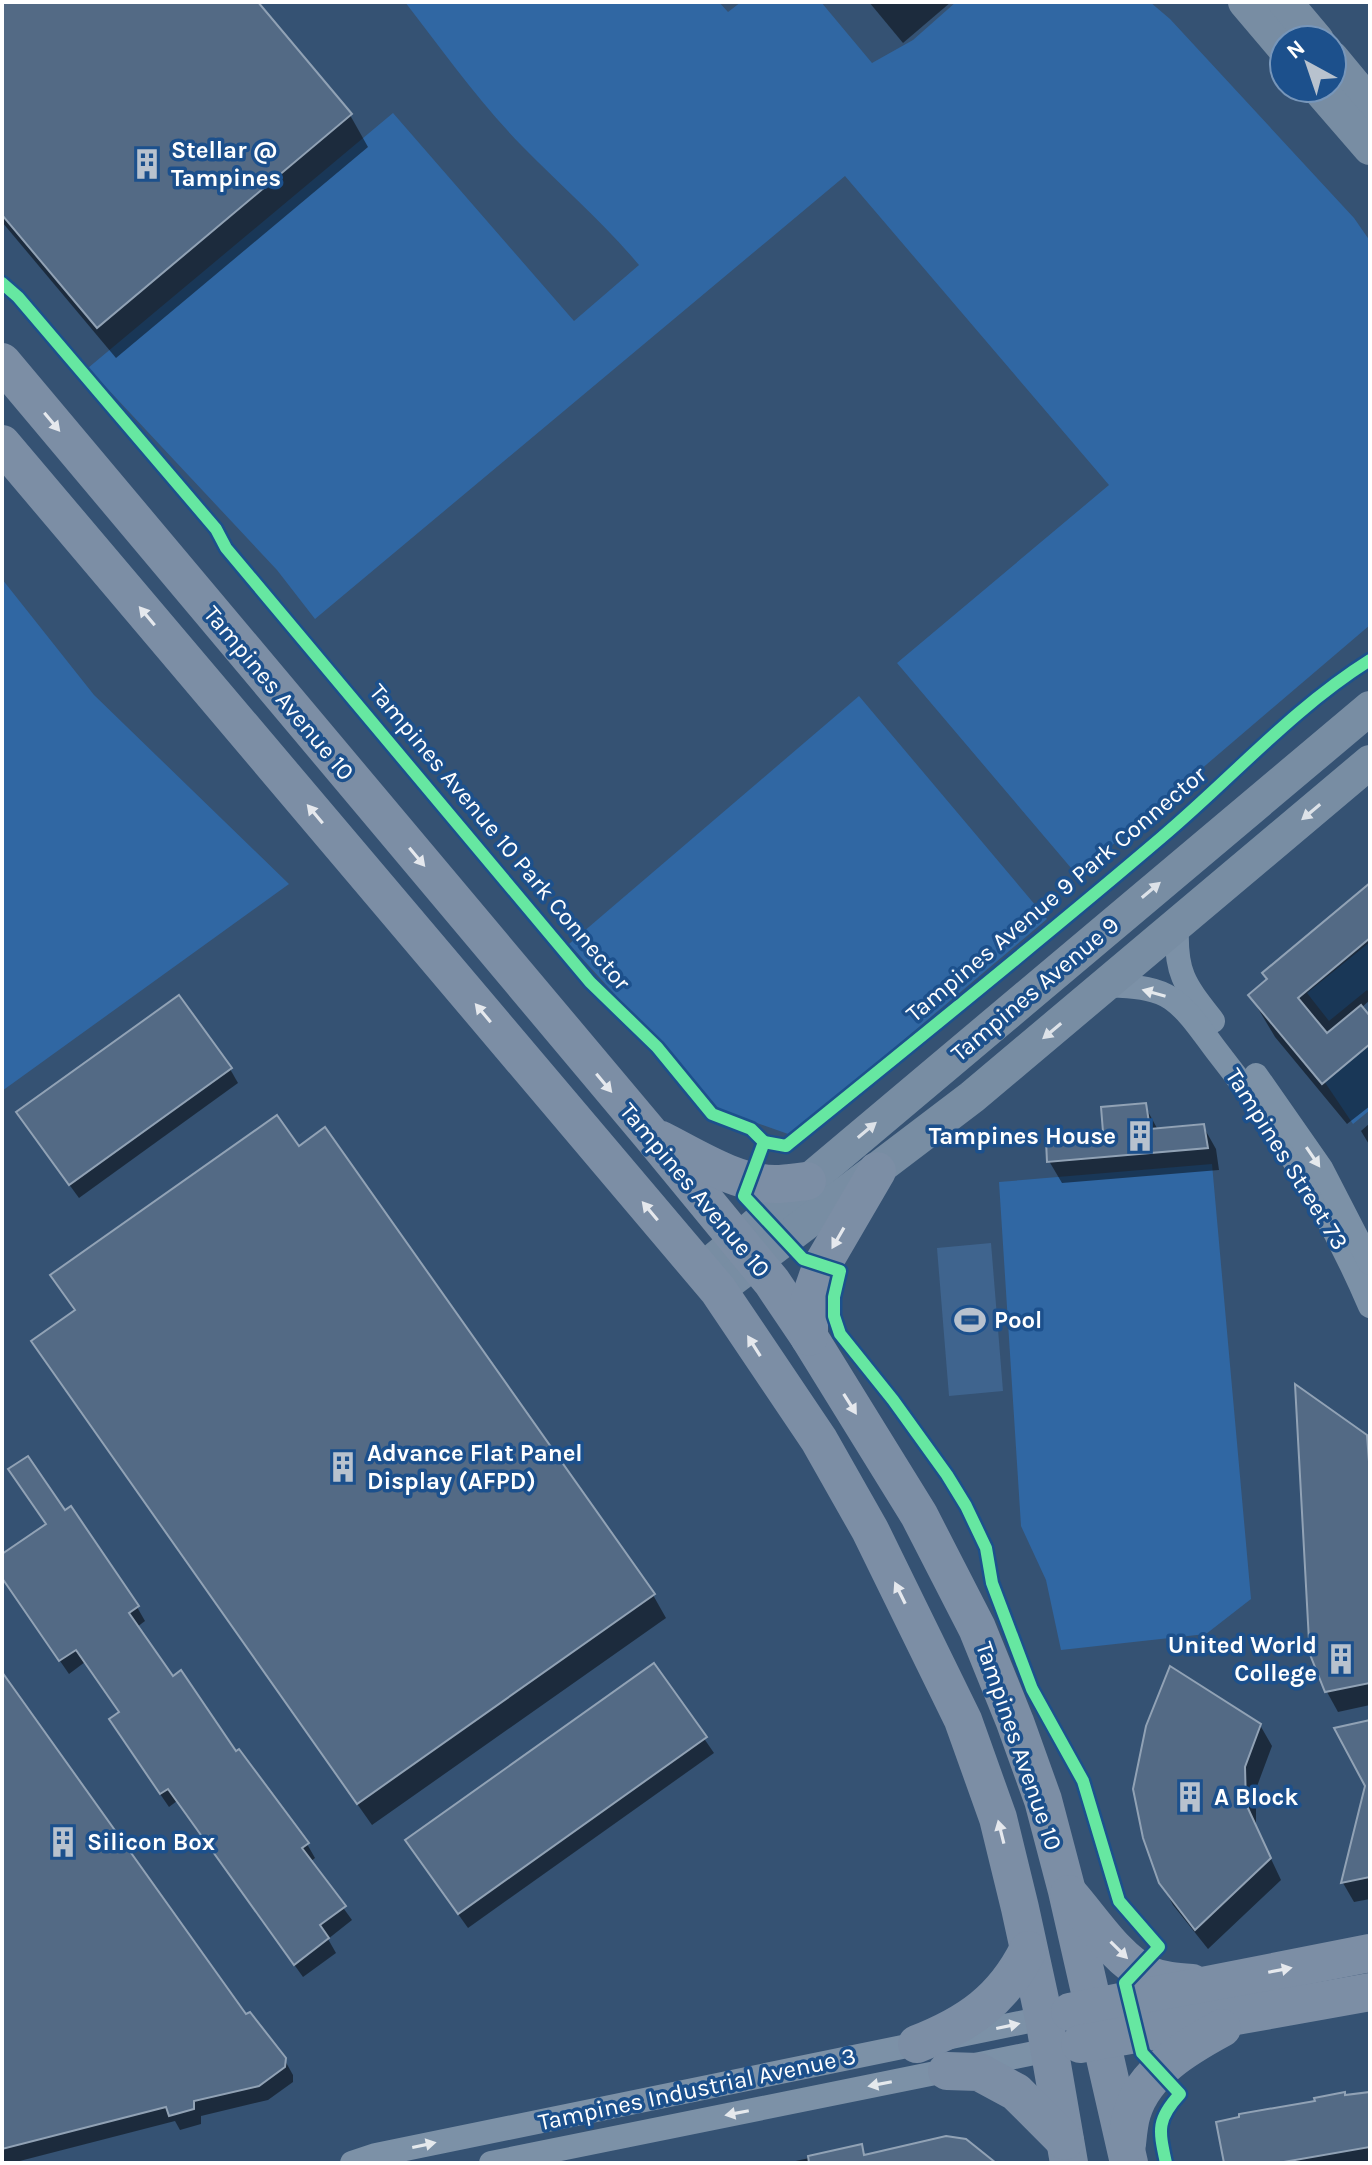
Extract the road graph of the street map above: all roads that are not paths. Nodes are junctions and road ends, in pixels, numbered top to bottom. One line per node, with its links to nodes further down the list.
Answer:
1 (1245, 2): 4 (main road)
2 (1285, 2): 3 (main road)
3 (1304, 24)
4 (1268, 29)
5 (1348, 77): 7 (main road)
6 (1332, 104): 8 (main road)
7 (1370, 104)
8 (1370, 148)
9 (2, 362): 15 (main road, Tampines Avenue 10, one-way to 15)
10 (2, 444): 20 (main road, Tampines Avenue 10, one-way to 10)
11 (1370, 708): 17 (main road, Tampines Avenue 9, one-way to 11)
12 (1370, 762): 13 (main road, Tampines Avenue 9, one-way to 13)
13 (1177, 927): 14 (main road, Tampines Avenue 9); 19 (street, Tampines Street 73, one-way to 19)
14 (1107, 985): 16 (main road, Tampines Avenue 9, one-way to 16); 21 (street, Tampines Street 73, one-way to 14)
15 (651, 1135): 17 (main road); 18 (main road, Tampines Avenue 10)
16 (877, 1171): 18 (main road, Tampines Avenue 9); 22 (main road, one-way to 22)
17 (807, 1181): 18 (main road, Tampines Avenue 9)
18 (745, 1251): 20 (main road, Tampines Avenue 9); 22 (main road, Tampines Avenue 10)
19 (1370, 1263)
20 (709, 1281): 24 (main road, Tampines Avenue 10, one-way to 20)
21 (1370, 1306)
22 (809, 1337): 23 (main road, Tampines Avenue 10, one-way to 23)
23 (1067, 1891): 26 (main road, one-way to 26); 29 (main road, Tampines Avenue 10)
24 (1028, 1950): 30 (main road, Tampines Avenue 10); 31 (main road)
25 (1370, 1953): 26 (main road, one-way to 25)
26 (1204, 1984): 29 (main road)
27 (1370, 1992): 28 (main road)
28 (1245, 2015): 29 (main road); 34 (main road)
29 (1098, 2023): 30 (main road); 34 (main road, Tampines Avenue 10)
30 (1046, 2034): 31 (street, Tampines Industrial Avenue 3, one-way to 30); 32 (street, Tampines Industrial Avenue 3); 33 (main road, Tampines Avenue 10)
31 (917, 2044): 35 (street, Tampines Industrial Avenue 3, one-way to 31)
32 (947, 2071): 33 (main road); 36 (street, Tampines Industrial Avenue 3, one-way to 36)
33 (1067, 2152)
34 (1128, 2155)
35 (352, 2163)
36 (491, 2163)

